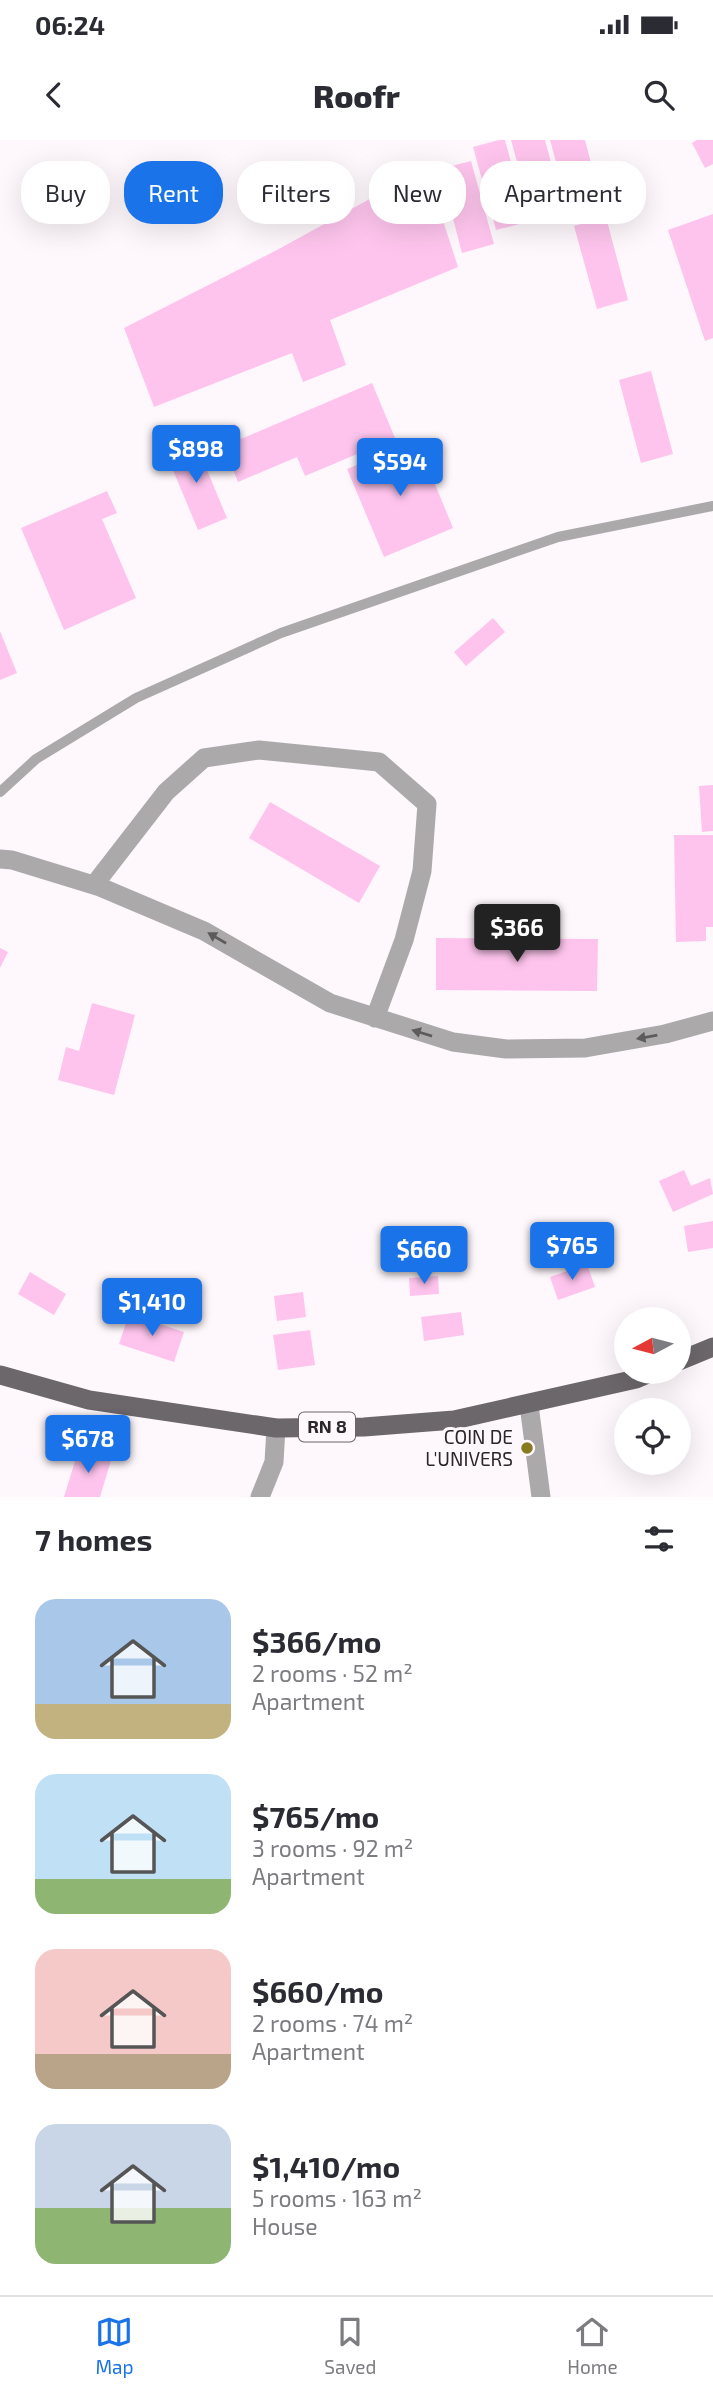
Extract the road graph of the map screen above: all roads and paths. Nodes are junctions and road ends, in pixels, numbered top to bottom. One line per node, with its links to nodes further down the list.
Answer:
1 (713, 506): 2 (lane)
2 (0, 792)
3 (0, 859): 4 (street)
4 (94, 885): 5 (street, one-way to 4); 5 (street)
5 (375, 1018): 6 (street, one-way to 5)
6 (713, 1021)
7 (713, 1347): 8 (main road)
8 (691, 1356)
9 (0, 1375): 12 (main road, RN 8)
10 (615, 1384): 11 (main road, RN 8)
11 (529, 1405): 12 (main road, RN 8); 14 (street)
12 (276, 1428): 13 (street)
13 (260, 1497)
14 (541, 1497)

